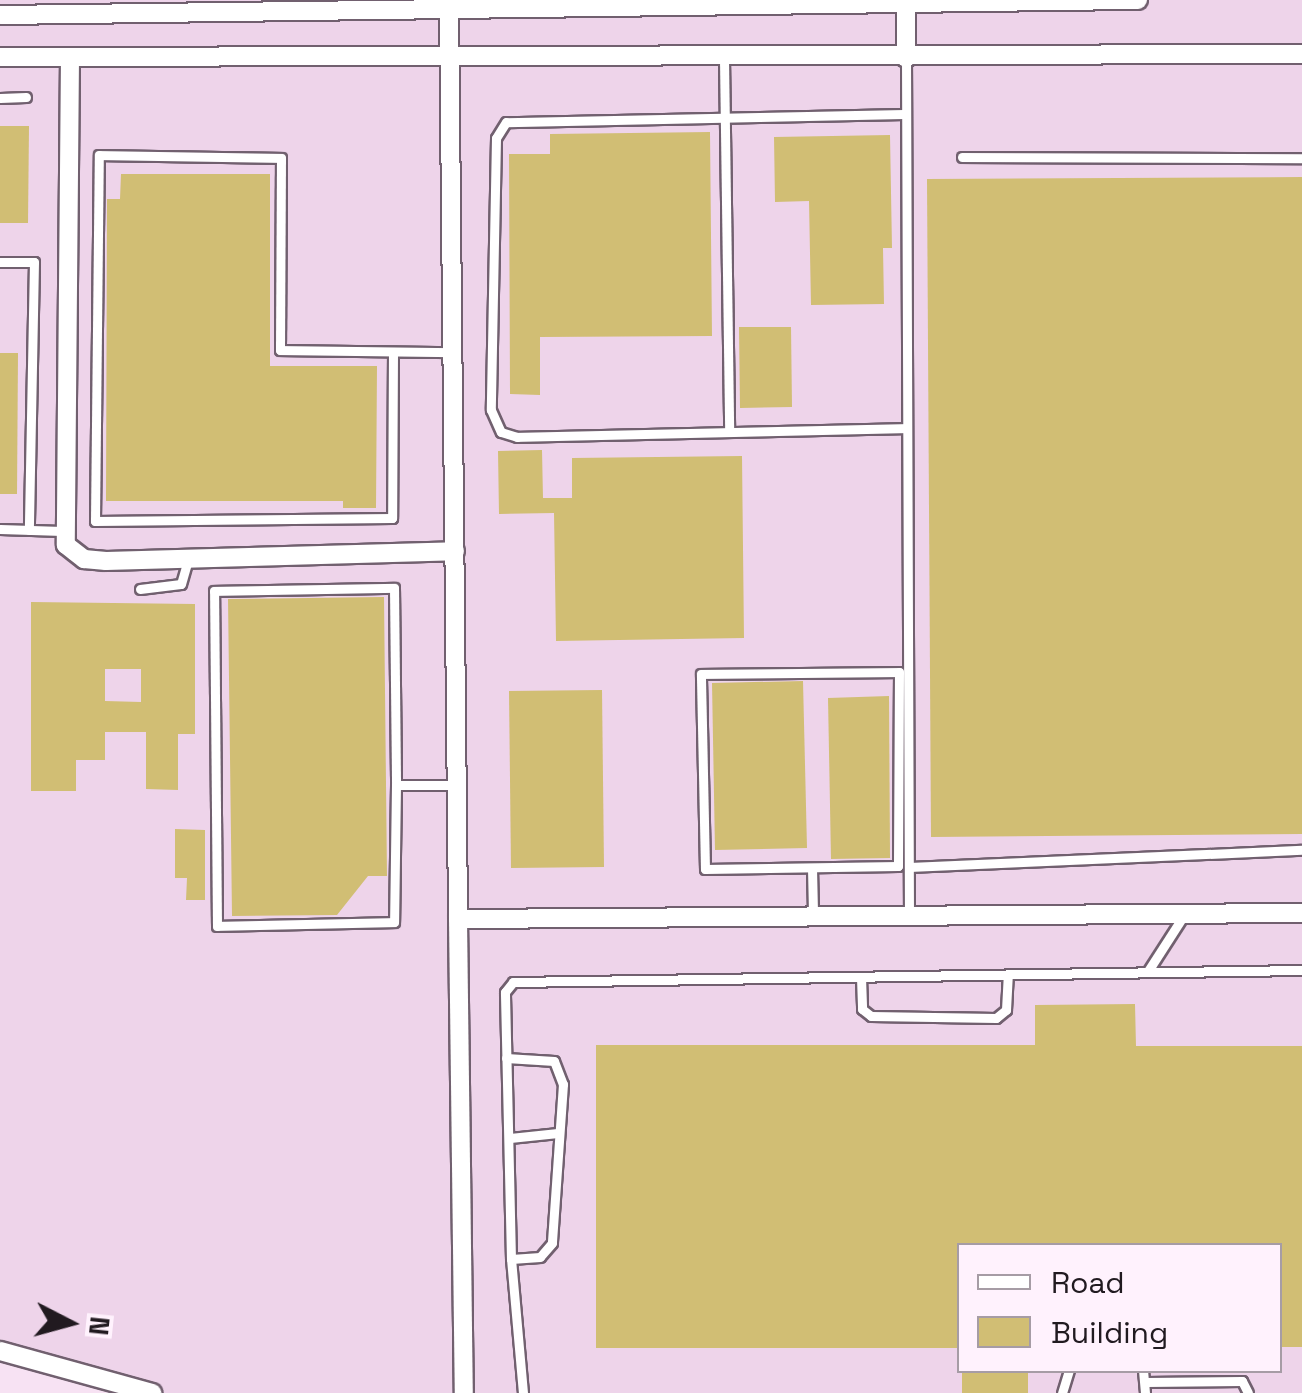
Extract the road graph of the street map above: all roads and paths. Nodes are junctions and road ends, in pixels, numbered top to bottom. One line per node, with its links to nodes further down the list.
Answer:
1 (1138, 0): 2 (street)
2 (906, 3): 4 (street); 10 (street)
3 (163, 7): 4 (street); 5 (street)
4 (449, 11): 7 (street)
5 (0, 15)
6 (1302, 54): 10 (street)
7 (449, 56): 9 (street); 11 (street); 20 (street)
8 (0, 57): 9 (street)
9 (70, 57): 25 (street)
10 (906, 58): 11 (street); 14 (lane)
11 (724, 59): 15 (lane)
12 (26, 97): 13 (lane)
13 (0, 98)
14 (904, 114): 15 (lane); 21 (lane)
15 (723, 118): 22 (lane); 22 (lane)
16 (962, 157): 17 (lane)
17 (1302, 158)
18 (0, 262): 24 (lane)
19 (393, 352): 19 (lane); 20 (lane)
20 (452, 352): 26 (street)
21 (906, 428): 22 (lane); 32 (lane)
22 (729, 432)
23 (0, 530): 24 (lane)
24 (28, 530): 25 (lane)
25 (62, 531): 27 (street)
26 (455, 551): 27 (street); 29 (street)
27 (188, 559): 28 (lane)
28 (140, 589)
29 (455, 784): 30 (lane); 38 (street)
30 (396, 785): 30 (lane)
31 (1302, 850): 32 (lane)
32 (909, 866): 35 (lane)
33 (812, 868): 33 (lane); 34 (lane)
34 (813, 912): 35 (street); 38 (street)
35 (909, 912): 37 (street)
36 (1302, 913): 37 (street)
37 (1184, 915): 40 (lane)
38 (458, 919): 50 (street)
39 (1302, 970): 40 (lane)
40 (1148, 971): 41 (lane)
41 (1008, 975): 42 (lane); 42 (lane)
42 (861, 977): 43 (lane)
43 (506, 1058): 44 (lane); 45 (lane)
44 (558, 1133): 45 (lane); 46 (lane)
45 (510, 1138): 46 (lane)
46 (511, 1258): 51 (lane)
47 (0, 1351): 49 (street)
48 (1145, 1382): 52 (lane)
49 (152, 1393)
50 (464, 1393)
51 (524, 1393)
52 (1248, 1393)

